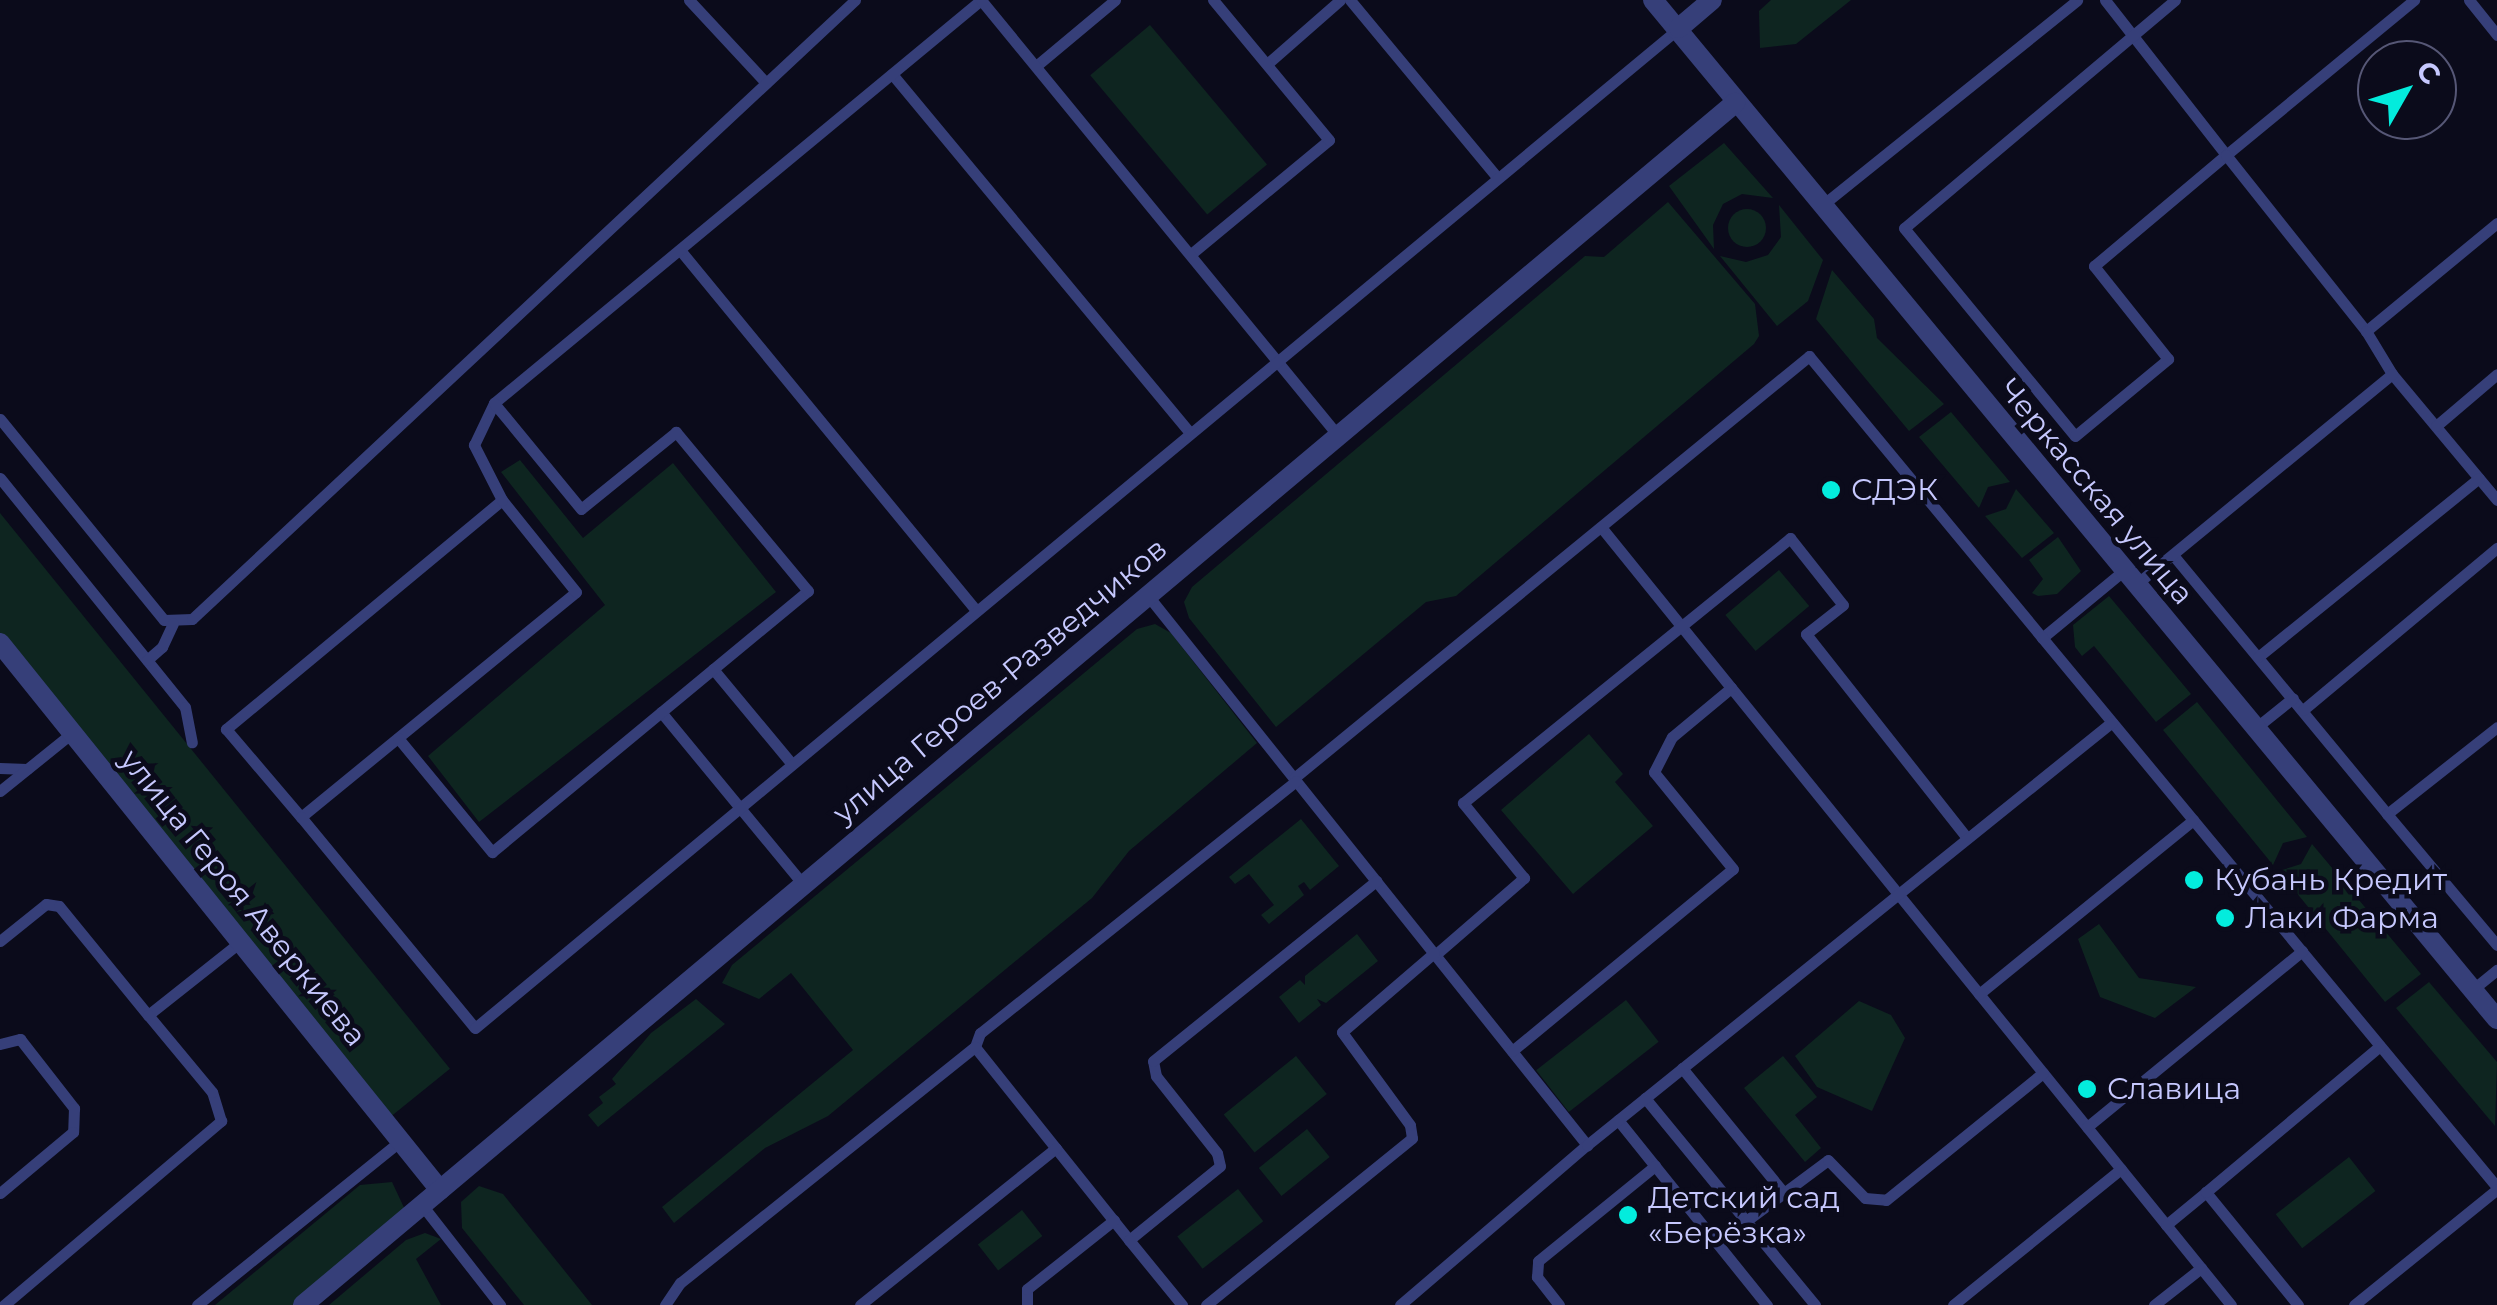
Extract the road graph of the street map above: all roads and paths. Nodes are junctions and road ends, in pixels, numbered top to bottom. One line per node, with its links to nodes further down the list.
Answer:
1 (689, 0): 20 (lane)
2 (855, 0): 20 (lane)
3 (1115, 0): 18 (lane)
4 (1214, 0): 17 (lane)
5 (1340, 0): 17 (lane)
6 (1350, 0): 23 (lane)
7 (1653, 0): 14 (street, Черкасская улица)
8 (1712, 0): 14 (street)
9 (2077, 0): 24 (lane)
10 (2105, 0): 15 (lane)
11 (2175, 0): 15 (lane)
12 (2414, 0): 22 (lane)
13 (2470, 0): 16 (lane)
14 (1679, 28): 21 (street, Черкасская улица); 23 (lane)
15 (2133, 36): 22 (lane); 22 (lane)
16 (2497, 36)
17 (1266, 64): 27 (lane)
18 (1036, 66): 19 (lane); 27 (lane)
19 (892, 74): 26 (lane); 35 (lane)
20 (766, 83): 47 (lane)
21 (1735, 102): 24 (street, Черкасская улица); 36 (street, улица Героев-Разведчиков)
22 (2226, 155): 28 (lane)
23 (1498, 178): 29 (lane)
24 (1820, 207): 44 (street, Черкасская улица)
25 (2497, 224): 28 (lane)
26 (680, 250): 32 (lane); 46 (lane)
27 (1191, 254): 29 (lane)
28 (2366, 331): 30 (lane)
29 (1279, 359): 35 (lane); 36 (lane)
30 (2392, 374): 34 (lane); 43 (lane)
31 (2497, 374): 34 (lane)
32 (494, 403): 39 (lane); 53 (lane)
33 (0, 419): 47 (lane)
34 (2436, 426): 38 (lane)
35 (1190, 433): 46 (lane)
36 (1340, 438): 45 (street, улица Героев-Разведчиков)
37 (0, 478): 52 (lane)
38 (2478, 478): 40 (lane); 51 (lane)
39 (502, 500): 62 (lane); 71 (lane)
40 (2497, 500)
41 (1601, 526): 48 (lane); 49 (lane); 67 (lane)
42 (2497, 548): 56 (lane)
43 (2173, 555): 44 (lane); 51 (lane)
44 (2128, 579): 49 (lane); 60 (street, Черкасская улица)
45 (1148, 597): 67 (lane); 75 (street, улица Героев-Разведчиков)
46 (976, 610): 64 (lane)
47 (173, 623): 52 (lane)
48 (1680, 625): 54 (lane); 73 (lane); 81 (lane)
49 (2042, 638): 58 (lane)
50 (0, 643): 61 (street, улица Героя Аверкиева)
51 (2258, 657): 55 (lane)
52 (147, 660): 63 (lane)
53 (713, 669): 57 (lane); 64 (lane)
54 (1731, 688): 76 (lane); 90 (lane)
55 (2293, 698): 56 (lane); 60 (lane)
56 (2303, 710): 70 (lane)
57 (661, 712): 62 (lane); 69 (lane)
58 (2112, 722): 72 (lane); 73 (lane)
59 (2497, 727): 70 (lane)
60 (2253, 730): 83 (street, Черкасская улица)
61 (72, 732): 66 (lane); 78 (street, улица Героя Аверкиева)
62 (398, 738): 71 (lane)
63 (192, 742)
64 (791, 764): 69 (lane)
65 (0, 768): 66 (lane)
66 (27, 770): 68 (lane)
67 (1294, 780): 74 (lane); 89 (lane)
68 (0, 791)
69 (738, 807): 71 (lane); 75 (lane)
70 (2387, 814): 79 (lane)
71 (302, 817)
72 (2193, 820): 80 (lane); 84 (lane)
73 (1968, 838): 76 (lane)
74 (1376, 881): 81 (lane); 110 (lane)
75 (803, 884): 102 (street, улица Героев-Разведчиков)
76 (1898, 894): 84 (lane); 91 (lane)
77 (0, 941): 85 (lane)
78 (240, 942): 85 (lane); 96 (street, улица Героя Аверкиева)
79 (2497, 945)
80 (2302, 951): 88 (lane); 95 (lane)
81 (1434, 954): 90 (lane); 120 (lane)
82 (2497, 970): 83 (lane)
83 (2472, 990): 86 (street, Черкасская улица)
84 (1979, 994): 92 (lane)
85 (148, 1015): 112 (lane)
86 (2497, 1019)
87 (0, 1044): 105 (lane)
88 (2380, 1046): 101 (lane); 104 (lane)
89 (975, 1047): 98 (lane); 116 (lane)
90 (1512, 1051): 97 (lane)
91 (1682, 1068): 93 (lane); 103 (lane)
92 (2043, 1073): 95 (lane); 103 (lane)
93 (1645, 1098): 94 (lane); 108 (lane)
94 (1618, 1120): 97 (lane); 99 (lane)
95 (2087, 1127): 100 (lane)
96 (400, 1140): 102 (street, улица Героя Аверкиева); 113 (lane)
97 (1587, 1145): 121 (lane)
98 (1056, 1148): 107 (lane); 117 (lane)
99 (1655, 1166): 122 (lane); 123 (lane)
100 (2121, 1169): 109 (lane); 125 (lane)
101 (2497, 1188): 129 (lane)
102 (440, 1190): 106 (street, улица Героев-Разведчиков)
103 (1783, 1192): 108 (lane)
104 (2206, 1192): 109 (lane); 128 (lane)
105 (0, 1193)
106 (422, 1205): 114 (street, улица Героев-Разведчиков); 115 (lane)
107 (1114, 1220): 110 (lane); 118 (lane)
108 (1746, 1222): 124 (lane)
109 (2166, 1224): 111 (lane)
110 (1129, 1240): 119 (lane)
111 (2201, 1268): 126 (lane); 127 (lane)
112 (4, 1305)
113 (197, 1305)
114 (304, 1305)
115 (500, 1305)
116 (665, 1305)
117 (860, 1305)
118 (1027, 1305)
119 (1182, 1305)
120 (1206, 1305)
121 (1400, 1305)
122 (1559, 1305)
123 (1766, 1305)
124 (1815, 1305)
125 (1953, 1305)
126 (2154, 1305)
127 (2231, 1305)
128 (2298, 1305)
129 (2354, 1305)

